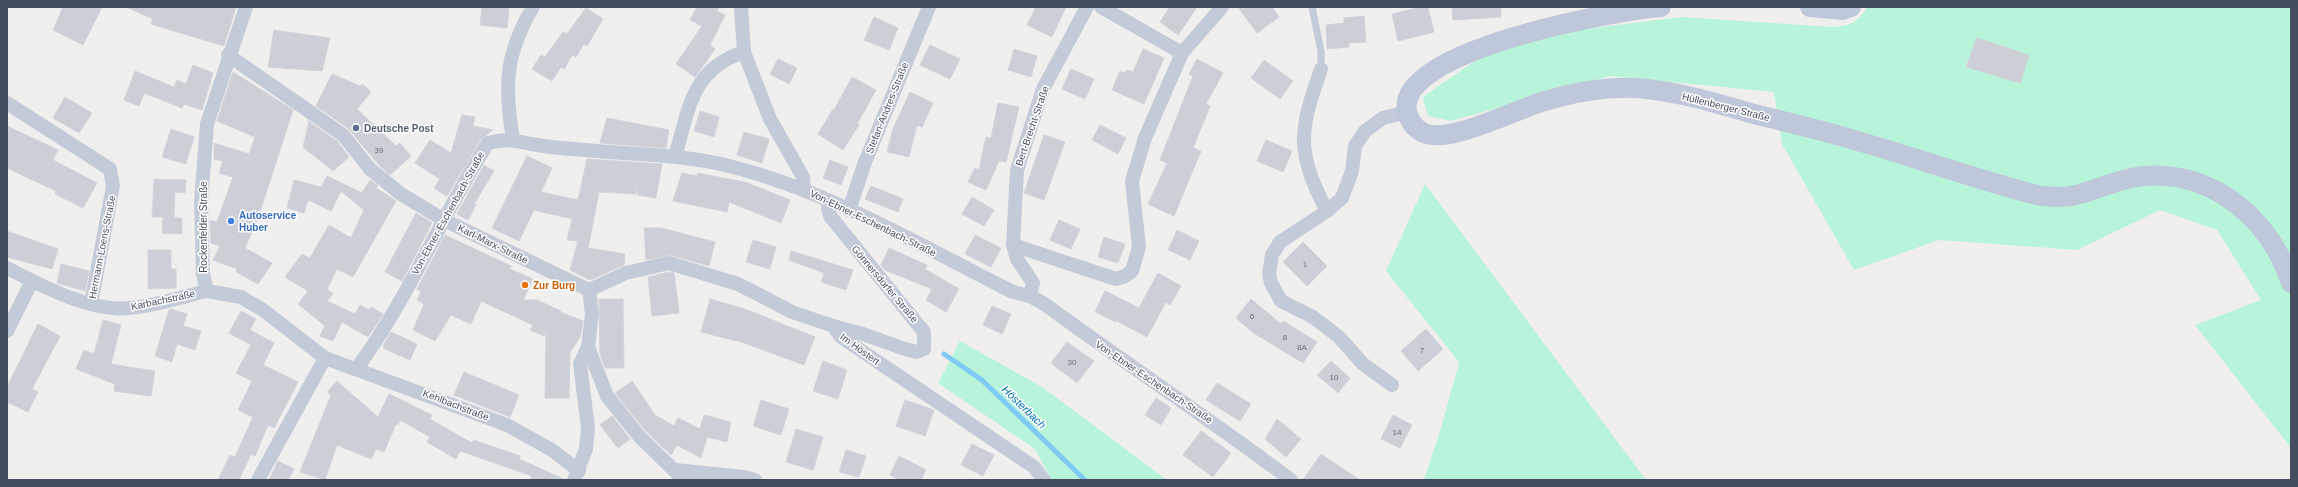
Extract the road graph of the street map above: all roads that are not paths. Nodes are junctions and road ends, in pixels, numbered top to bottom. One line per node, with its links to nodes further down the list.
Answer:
1 (533, 7): 18 (street)
2 (740, 7): 12 (street)
3 (928, 7): 22 (street, Stefan-Andres-Straße)
4 (1087, 7): 25 (street, Bert-Brecht-Straße)
5 (1100, 7): 13 (street)
6 (1222, 7): 13 (street)
7 (1312, 7): 15 (lane)
8 (1661, 7): 17 (street)
9 (1810, 7): 10 (street)
10 (1851, 7)
11 (244, 8): 14 (street)
12 (744, 52): 19 (street); 20 (street)
13 (1182, 53): 25 (street)
14 (228, 55): 24 (street, Karl-Marx-Straße); 30 (street, Rockenfelder Straße)
15 (1320, 69): 23 (street)
16 (7, 103): 32 (street, Hermann-Loens-Straße)
17 (1406, 112): 23 (street); 28 (street, Hüllenberger Straße)
18 (513, 139): 19 (street, Von-Ebner-Eschenbach-Straße); 24 (street, Von-Ebner-Eschenbach-Straße)
19 (675, 156): 20 (street, Von-Ebner-Eschenbach-Straße)
20 (804, 190): 21 (street, Von-Ebner-Eschenbach-Straße)
21 (831, 202): 22 (street, Von-Ebner-Eschenbach-Straße); 33 (street, Gönnersdorfer Straße)
22 (849, 210): 31 (street, Von-Ebner-Eschenbach-Straße)
23 (1327, 210): 38 (street)
24 (444, 220): 29 (street, Karl-Marx-Straße); 37 (street, Von-Ebner-Eschenbach-Straße)
25 (1013, 245): 31 (street, Bert-Brecht-Straße)
26 (7, 268): 27 (street, Karbachstraße)
27 (32, 281): 32 (street, Karbachstraße); 34 (street)
28 (2291, 283)
29 (589, 290): 33 (street, Im Höstert); 35 (street)
30 (207, 291): 32 (street, Karbachstraße); 36 (street)
31 (1030, 296): 44 (street, Von-Ebner-Eschenbach-Straße)
32 (91, 304)
33 (833, 326): 43 (street, Im Höstert)
34 (7, 331)
35 (588, 346): 39 (street); 40 (street)
36 (325, 358): 37 (street, Kehlbachstraße); 41 (street)
37 (357, 368): 39 (street, Kehlbachstraße)
38 (1392, 385)
39 (577, 475)
40 (680, 475): 42 (street)
41 (258, 480)
42 (755, 480)
43 (1044, 480)
44 (1291, 480)

